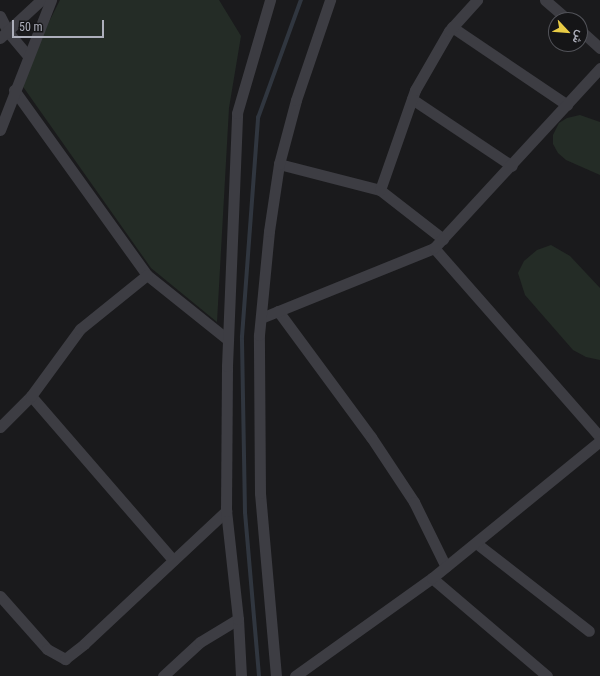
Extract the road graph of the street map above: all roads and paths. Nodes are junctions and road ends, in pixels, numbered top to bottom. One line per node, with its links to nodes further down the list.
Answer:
1 (41, 0): 10 (street)
2 (51, 0): 13 (street)
3 (270, 0): 27 (street)
4 (330, 0): 19 (street)
5 (477, 0): 9 (street)
6 (545, 0): 7 (street)
7 (559, 12)
8 (0, 16): 10 (street)
9 (452, 27): 16 (street); 17 (street)
10 (4, 35): 13 (street)
11 (588, 37): 12 (street)
12 (600, 48)
13 (27, 55): 15 (street)
14 (600, 68): 17 (street)
15 (14, 90): 18 (street); 24 (street)
16 (412, 99): 20 (street); 21 (street)
17 (567, 105): 20 (street)
18 (0, 130)
19 (278, 164): 21 (street); 26 (street)
20 (512, 166): 22 (street)
21 (380, 190): 22 (street)
22 (443, 239): 23 (street)
23 (434, 248): 25 (street); 30 (street)
24 (148, 275): 27 (street); 28 (street)
25 (278, 311): 26 (street); 35 (street)
26 (261, 318): 42 (street)
27 (228, 340): 32 (street)
28 (31, 396): 29 (street); 34 (street)
29 (0, 427)
30 (600, 437)
31 (600, 441): 33 (street)
32 (226, 511): 34 (street); 38 (street)
33 (476, 543): 35 (street); 39 (street)
34 (173, 560): 37 (street)
35 (446, 567): 36 (street)
36 (432, 578): 43 (street); 44 (street)
37 (0, 596)
38 (238, 619): 40 (street); 41 (street)
39 (588, 631)
40 (163, 676)
41 (241, 676)
42 (276, 676)
43 (295, 676)
44 (547, 676)

